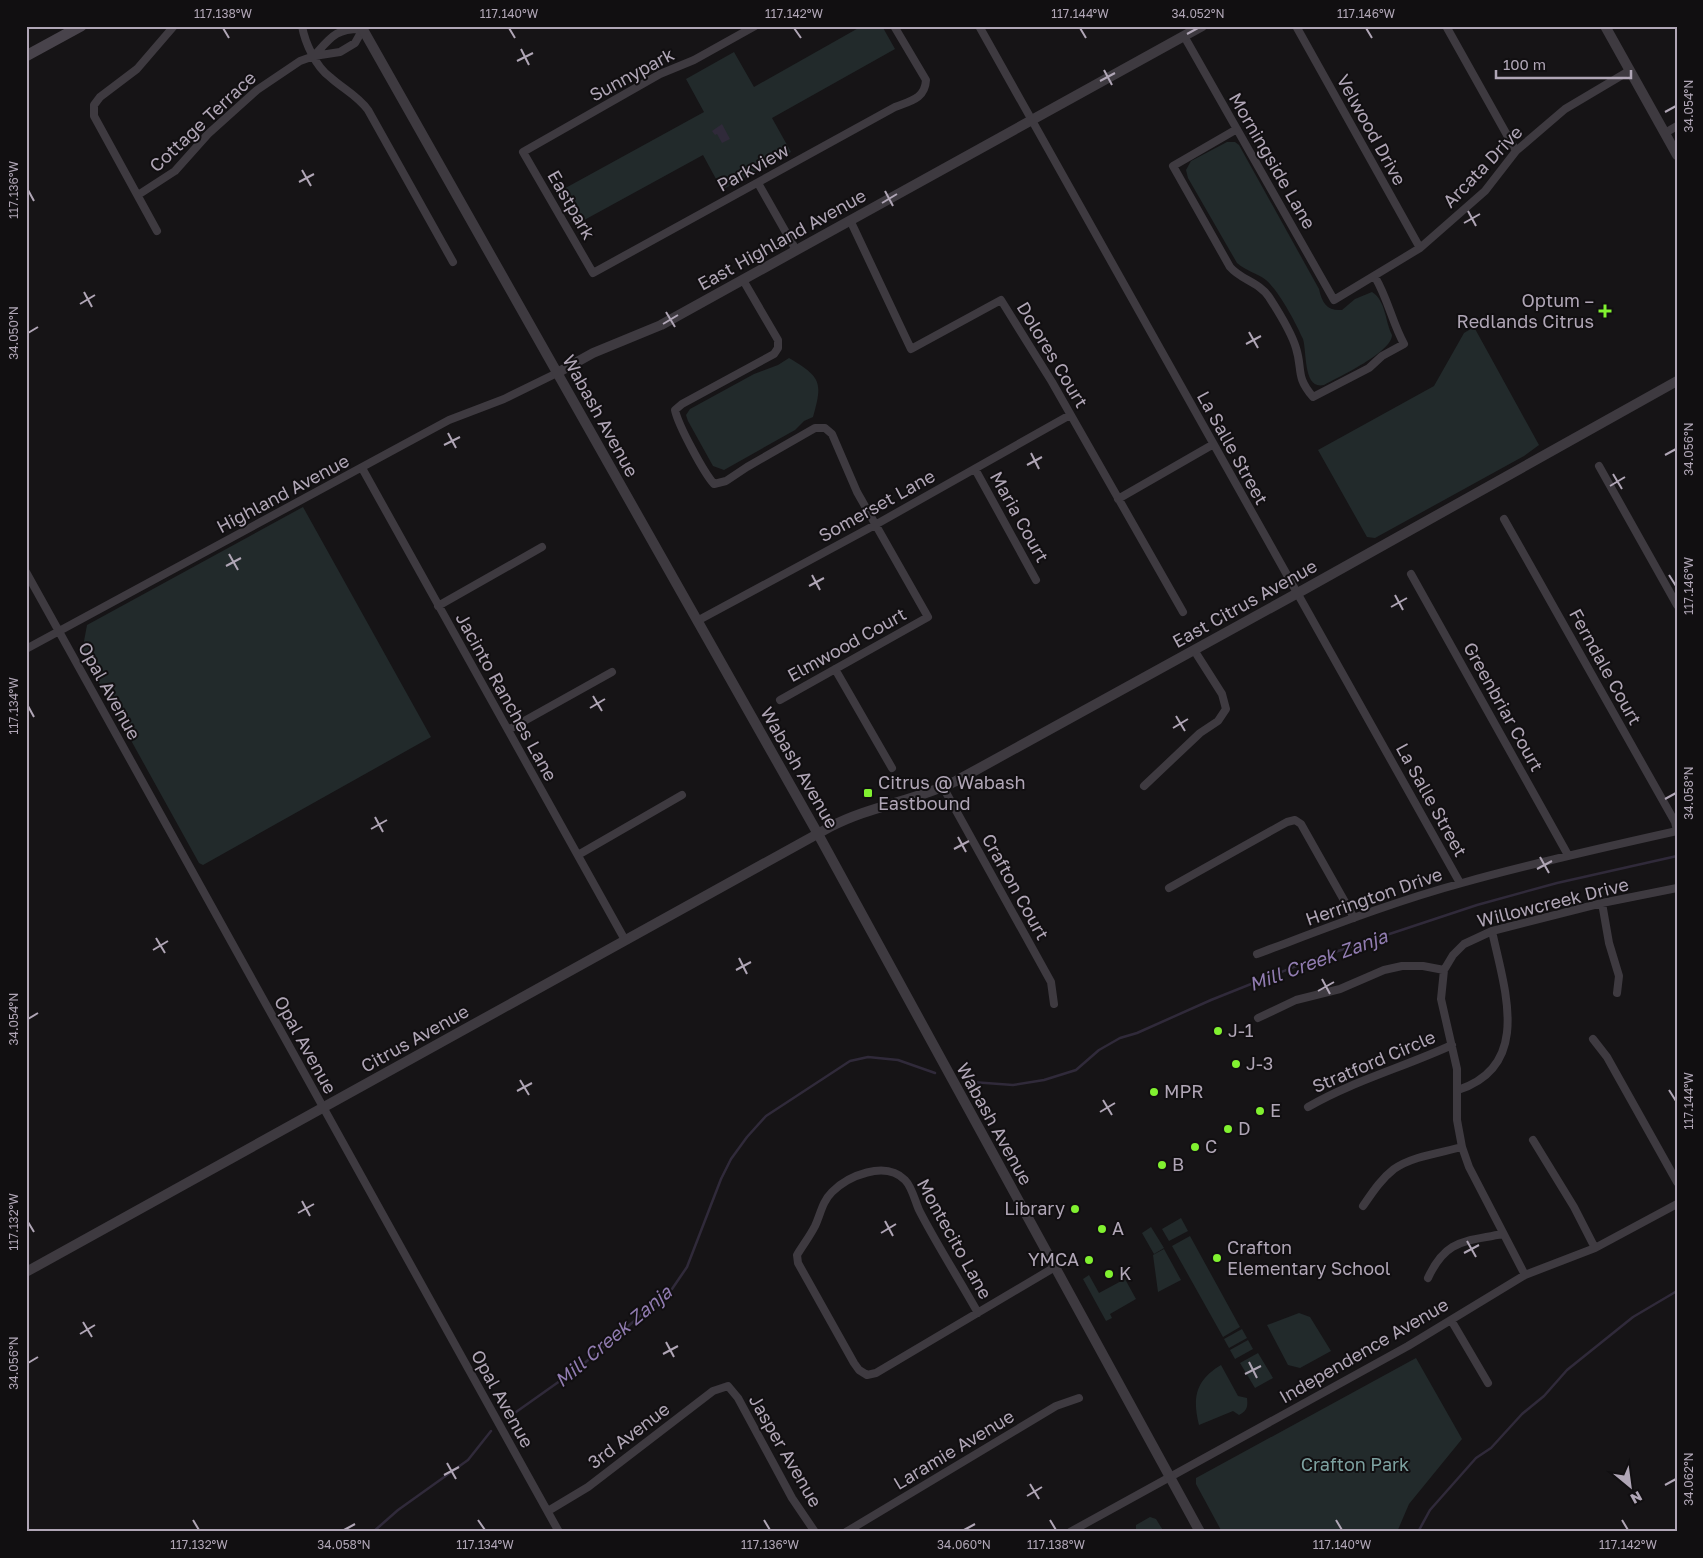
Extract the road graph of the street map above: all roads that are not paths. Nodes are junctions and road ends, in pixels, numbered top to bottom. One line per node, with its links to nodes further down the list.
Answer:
1 (81, 26): 13 (main road)
2 (174, 26): 24 (street)
3 (302, 26): 14 (street)
4 (755, 26): 20 (street, Sunnypark)
5 (894, 26): 23 (street, Parkview)
6 (979, 26): 16 (street, La Salle Street)
7 (1202, 26): 12 (street, East Highland Avenue)
8 (1296, 26): 27 (street, Velwood Drive)
9 (1446, 26): 21 (street)
10 (1605, 26): 15 (street)
11 (362, 28): 14 (street, Cottage Terrace); 14 (street, Cottage Terrace); 34 (street, Wabash Avenue)
12 (1184, 36): 16 (street, East Highland Avenue); 18 (street, Morningside Lane)
13 (26, 56)
14 (314, 56): 24 (street, Cottage Terrace); 29 (street)
15 (1629, 71): 19 (street); 21 (street, Arcata Drive)
16 (1032, 120): 25 (street, East Highland Avenue); 37 (street, La Salle Street)
17 (1677, 126): 19 (street)
18 (1237, 129): 31 (street); 33 (street, Morningside Lane)
19 (1665, 133): 22 (street)
20 (523, 152): 30 (street, Eastpark)
21 (1516, 152): 27 (street, Arcata Drive)
22 (1677, 155)
23 (758, 183): 28 (street); 30 (street, Parkview)
24 (138, 195): 26 (street)
25 (850, 220): 28 (street, East Highland Avenue); 36 (street, Dolores Court)
26 (157, 231)
27 (1420, 248): 31 (street, Arcata Drive)
28 (796, 250): 32 (street, East Highland Avenue)
29 (453, 262)
30 (593, 273)
31 (1375, 277): 33 (street, Arcata Drive)
32 (743, 280): 34 (street, East Highland Avenue); 43 (street)
33 (1334, 300)
34 (557, 372): 39 (street, Highland Avenue); 52 (street, Wabash Avenue)
35 (1677, 381): 48 (street, East Citrus Avenue)
36 (1070, 415): 40 (street, Somerset Lane); 41 (street, Dolores Court)
37 (1212, 446): 41 (street); 48 (street, La Salle Street)
38 (1599, 466): 49 (street)
39 (362, 468): 50 (street, Jacinto Ranches Lane); 53 (street, Highland Avenue)
40 (975, 469): 43 (street, Somerset Lane); 47 (street, Maria Court)
41 (1118, 499): 51 (street, Dolores Court)
42 (1504, 519): 64 (street, Ferndale Court)
43 (875, 525): 52 (street, Somerset Lane); 56 (street, Elmwood Court)
44 (542, 547): 50 (street)
45 (26, 572): 53 (street, Opal Avenue)
46 (1411, 574): 67 (street, Greenbriar Court)
47 (1036, 580)
48 (1297, 593): 55 (street, East Citrus Avenue); 68 (street, La Salle Street)
49 (1677, 605)
50 (438, 606): 59 (street, Jacinto Ranches Lane)
51 (1183, 612)
52 (698, 621): 65 (street, Wabash Avenue)
53 (59, 631): 54 (street, Highland Avenue); 84 (street, Opal Avenue)
54 (26, 650)
55 (1194, 650): 61 (street); 62 (street, East Citrus Avenue)
56 (835, 669): 58 (street, Elmwood Court); 60 (street)
57 (612, 672): 59 (street)
58 (780, 700)
59 (508, 730): 66 (street, Jacinto Ranches Lane)
60 (892, 768)
61 (1144, 786)
62 (943, 787): 65 (street, East Citrus Avenue); 78 (street, Crafton Court)
63 (682, 795): 66 (street)
64 (1677, 831): 67 (street, Herrington Drive)
65 (818, 834): 74 (street, Citrus Avenue); 92 (street, Wabash Avenue)
66 (578, 854): 74 (street, Jacinto Ranches Lane)
67 (1568, 855): 68 (street, Herrington Drive)
68 (1460, 883): 72 (street, Herrington Drive)
69 (1169, 888): 72 (street)
70 (1677, 888): 71 (street, Willowcreek Drive)
71 (1602, 903): 73 (street, Willowcreek Drive); 77 (street)
72 (1354, 918): 75 (street, Herrington Drive)
73 (1492, 931): 76 (street, Willowcreek Drive); 82 (street)
74 (625, 940): 84 (street, Citrus Avenue)
75 (1257, 954)
76 (1444, 970): 79 (street); 81 (street, Willowcreek Drive)
77 (1617, 993)
78 (1054, 1004)
79 (1258, 1018)
80 (1594, 1039): 87 (street)
81 (1452, 1045): 82 (street, Willowcreek Drive); 83 (street, Stratford Circle)
82 (1458, 1090): 86 (street, Willowcreek Drive)
83 (1308, 1107)
84 (323, 1108): 93 (street, Citrus Avenue); 102 (street, Opal Avenue)
85 (1534, 1140): 91 (street)
86 (1462, 1146): 89 (street); 90 (street, Willowcreek Drive)
87 (1677, 1182)
88 (1677, 1204): 91 (street, Independence Avenue)
89 (1363, 1206)
90 (1502, 1234): 94 (street, Willowcreek Drive); 95 (street)
91 (1595, 1248): 94 (street, Independence Avenue)
92 (1055, 1267): 96 (street, Montecito Lane); 101 (street, Wabash Avenue)
93 (26, 1272)
94 (1525, 1275): 97 (street, Independence Avenue)
95 (1428, 1278)
96 (978, 1313): 96 (street, Montecito Lane)
97 (1451, 1320): 98 (street); 101 (street, Independence Avenue)
98 (1488, 1383)
99 (728, 1386): 102 (street, 3rd Avenue); 104 (street, Jasper Avenue)
100 (1079, 1398): 105 (street, Laramie Avenue)
101 (1170, 1477): 106 (street, Independence Avenue); 107 (street, Wabash Avenue)
102 (548, 1511): 103 (street, Opal Avenue)
103 (559, 1532)
104 (815, 1532)
105 (846, 1532)
106 (1070, 1532)
107 (1200, 1532)

